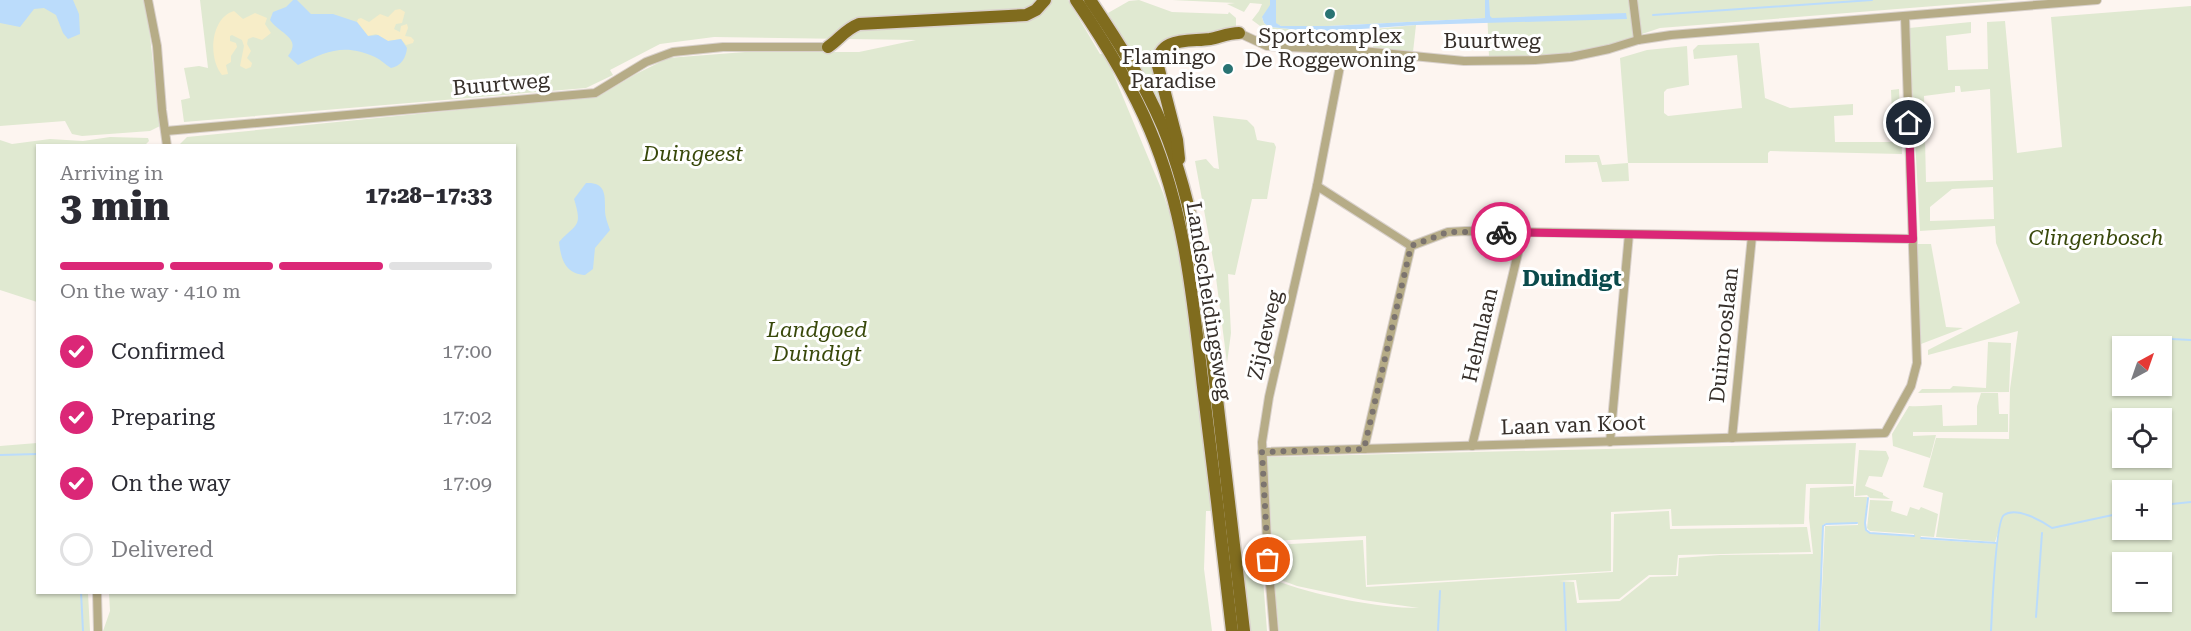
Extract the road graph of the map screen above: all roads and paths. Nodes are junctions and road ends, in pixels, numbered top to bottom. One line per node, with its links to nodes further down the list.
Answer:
1 (148, 0): 12 (street)
2 (1045, 0): 10 (main road)
3 (1076, 0): 26 (main road, Landscheidingsweg)
4 (1090, 0): 14 (main road, Landscheidingsweg)
5 (1633, 0): 9 (street)
6 (2097, 0): 7 (street, Buurtweg)
7 (1905, 17): 9 (street, Buurtweg); 19 (street)
8 (1239, 33): 11 (street, Buurtweg); 14 (main road)
9 (1638, 40): 11 (street, Buurtweg)
10 (828, 47): 12 (street, Buurtweg)
11 (1341, 50): 15 (street, Zijdeweg)
12 (166, 130): 13 (street)
13 (167, 144)
14 (1182, 181): 26 (main road, Landscheidingsweg)
15 (1317, 186): 20 (street); 25 (street, Zijdeweg)
16 (1523, 232): 17 (street); 20 (street); 23 (street, Helmlaan)
17 (1629, 234): 18 (street); 22 (street)
18 (1752, 236): 19 (street); 21 (street, Duinrooslaan)
19 (1913, 239): 21 (street, Laan van Koot)
20 (1411, 246): 24 (street)
21 (1732, 438): 22 (street, Laan van Koot)
22 (1610, 442): 23 (street, Laan van Koot)
23 (1472, 446): 24 (street, Laan van Koot)
24 (1364, 449): 25 (street, Laan van Koot)
25 (1262, 452): 33 (street, Zijdeweg)
26 (1230, 556): 28 (main road, Landscheidingsweg); 32 (main road, Landscheidingsweg)
27 (97, 594): 29 (street)
28 (1229, 606): 30 (main road); 31 (main road, Landscheidingsweg)
29 (98, 631)
30 (1226, 631)
31 (1232, 631)
32 (1244, 631)
33 (1274, 631)

